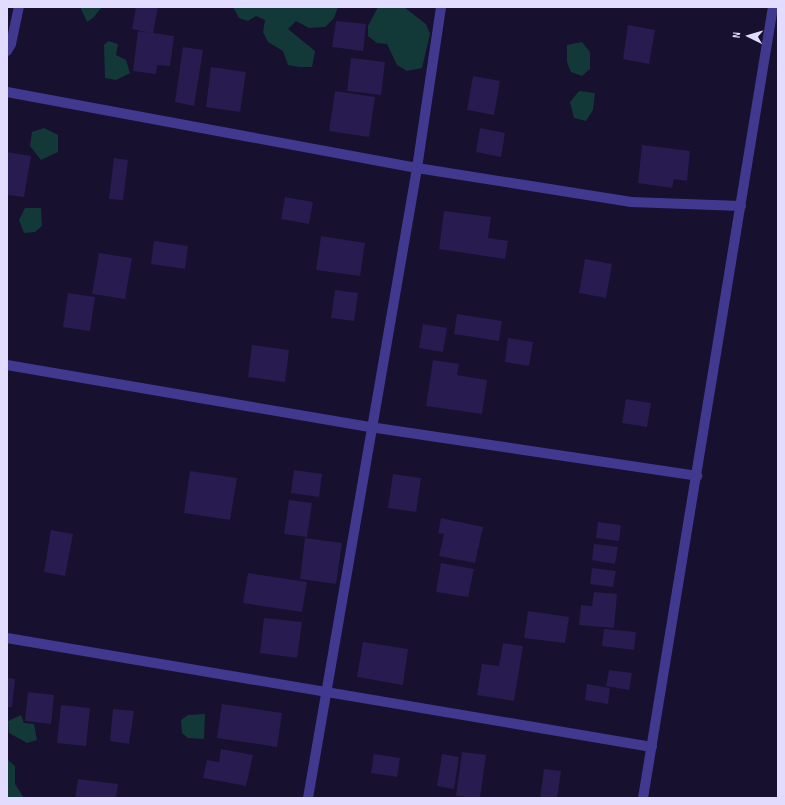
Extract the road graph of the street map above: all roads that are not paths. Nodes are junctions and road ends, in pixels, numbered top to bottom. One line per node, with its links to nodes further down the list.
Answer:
1 (19, 7): 4 (street)
2 (440, 7): 6 (street)
3 (773, 7): 7 (street)
4 (7, 51)
5 (7, 92): 6 (street)
6 (417, 168): 7 (street); 9 (street)
7 (741, 206): 10 (street)
8 (7, 365): 9 (street)
9 (370, 427): 10 (street); 12 (street)
10 (697, 476): 13 (street)
11 (7, 638): 12 (street)
12 (326, 690): 13 (street); 14 (street)
13 (652, 747): 15 (street)
14 (308, 798)
15 (643, 798)

